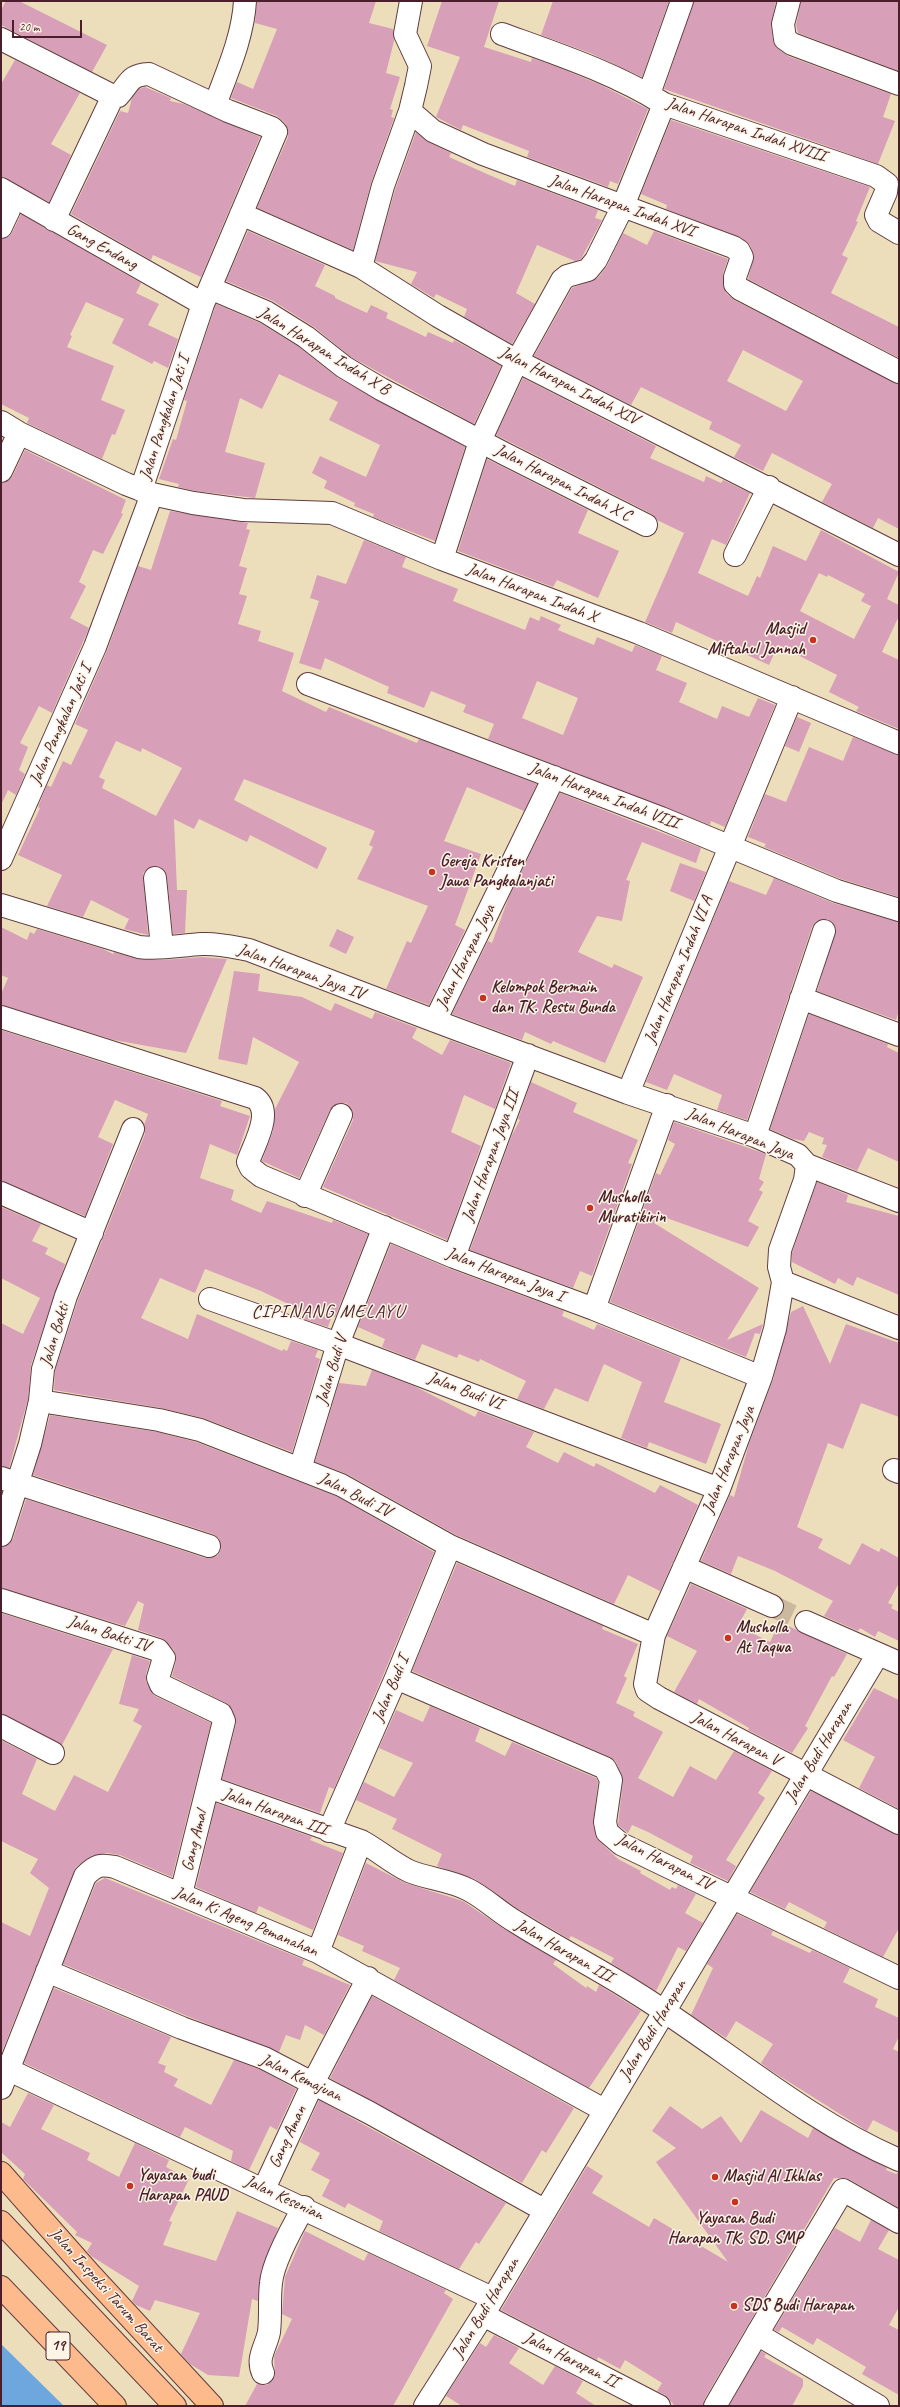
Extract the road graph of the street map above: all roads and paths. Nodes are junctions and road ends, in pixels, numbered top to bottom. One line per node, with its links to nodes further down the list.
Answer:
1 (245, 1): 10 (street)
2 (411, 1): 11 (street)
3 (682, 1): 9 (street)
4 (784, 3): 7 (street)
5 (502, 34): 9 (street, Jalan Harapan Indah XVIII)
6 (1, 38): 8 (street)
7 (899, 84)
8 (114, 96): 10 (street); 15 (street)
9 (657, 99): 13 (street); 16 (street, Jalan Harapan Indah XVIII)
10 (215, 105): 14 (street, Jalan Pangkalan Jati I)
11 (410, 111): 13 (street, Jalan Harapan Indah XVI); 17 (street)
12 (1, 189): 15 (street, Gang Endang)
13 (623, 206): 19 (street); 20 (street, Jalan Harapan Indah XVI)
14 (241, 214): 17 (street, Jalan Harapan Indah XIV); 18 (street, Jalan Pangkalan Jati I)
15 (54, 220): 18 (street, Gang Endang)
16 (899, 233)
17 (361, 267): 19 (street, Jalan Harapan Indah XIV)
18 (206, 296): 23 (street, Jalan Harapan Indah X B); 26 (street, Jalan Pangkalan Jati I)
19 (517, 361): 23 (street); 25 (street, Jalan Harapan Indah XIV)
20 (899, 372)
21 (1, 422): 22 (street, Jalan Harapan Indah X)
22 (19, 433): 24 (street); 26 (street, Jalan Harapan Indah X)
23 (480, 441): 27 (street, Jalan Harapan Indah X C); 30 (street)
24 (1, 470)
25 (768, 487): 28 (street); 29 (street, Jalan Harapan Indah XIV)
26 (147, 492): 30 (street, Jalan Harapan Indah X); 36 (street, Jalan Pangkalan Jati I)
27 (646, 525)
28 (735, 555)
29 (899, 555)
30 (442, 559): 32 (street, Jalan Harapan Indah X)
31 (308, 684): 34 (street, Jalan Harapan Indah VIII)
32 (792, 697): 33 (street, Jalan Harapan Indah X); 35 (street, Jalan Harapan Indah VI A)
33 (899, 743)
34 (554, 777): 35 (street, Jalan Harapan Indah VIII); 44 (street, Jalan Harapan Jaya)
35 (730, 846): 39 (street, Jalan Harapan Indah VIII); 47 (street, Jalan Harapan Indah VI A)
36 (1, 859)
37 (155, 878): 41 (street)
38 (1, 905): 41 (street, Jalan Harapan Jaya IV)
39 (899, 910)
40 (824, 931): 42 (street)
41 (162, 948): 44 (street, Jalan Harapan Jaya IV)
42 (801, 998): 45 (street); 51 (street)
43 (1, 1017): 54 (street, Jalan Harapan Jaya I)
44 (435, 1021): 46 (street, Jalan Harapan Jaya)
45 (899, 1035)
46 (528, 1055): 47 (street, Jalan Harapan Jaya); 58 (street, Jalan Harapan Jaya III)
47 (628, 1093): 48 (street, Jalan Harapan Jaya)
48 (667, 1105): 51 (street, Jalan Harapan Jaya); 61 (street)
49 (341, 1115): 54 (street)
50 (133, 1129): 57 (street, Jalan Bakti)
51 (755, 1136): 52 (street, Jalan Harapan Jaya)
52 (807, 1165): 55 (street); 59 (street, Jalan Harapan Jaya)
53 (1, 1193): 57 (street)
54 (305, 1196): 56 (street, Jalan Harapan Jaya I)
55 (899, 1200)
56 (384, 1227): 58 (street, Jalan Harapan Jaya I); 63 (street, Jalan Budi V)
57 (92, 1233): 65 (street, Jalan Bakti)
58 (454, 1257): 61 (street, Jalan Harapan Jaya I)
59 (783, 1282): 62 (street); 64 (street, Jalan Harapan Jaya)
60 (210, 1299): 63 (street, Jalan Budi VI)
61 (594, 1309): 64 (street, Jalan Harapan Jaya I)
62 (899, 1328)
63 (338, 1344): 66 (street, Jalan Budi V); 68 (street, Jalan Budi VI)
64 (761, 1377): 68 (street, Jalan Harapan Jaya)
65 (40, 1401): 66 (street, Jalan Budi IV); 67 (street, Jalan Bakti)
66 (300, 1469): 71 (street, Jalan Budi IV)
67 (9, 1481): 69 (street, Jalan Bakti); 70 (street)
68 (719, 1489): 72 (street, Jalan Harapan Jaya)
69 (1, 1535)
70 (209, 1546)
71 (450, 1546): 76 (street, Jalan Budi IV); 79 (street, Jalan Budi I)
72 (684, 1567): 74 (street); 76 (street, Jalan Harapan Jaya)
73 (1, 1600): 84 (street, Jalan Bakti IV)
74 (772, 1606)
75 (806, 1622): 77 (street)
76 (654, 1635): 80 (street, Jalan Harapan Jaya)
77 (878, 1654): 78 (street); 83 (street, Jalan Budi Harapan)
78 (899, 1663)
79 (396, 1678): 86 (street, Jalan Budi I); 89 (street, Jalan Harapan IV)
80 (659, 1698): 83 (street, Jalan Harapan V)
81 (1, 1726): 82 (street)
82 (53, 1753)
83 (805, 1776): 85 (street, Jalan Harapan V); 89 (street, Jalan Budi Harapan)
84 (208, 1787): 86 (street, Jalan Harapan III); 88 (street, Gang Amal)
85 (899, 1823)
86 (329, 1831): 87 (street, Jalan Harapan III)
87 (361, 1841): 90 (street); 94 (street, Jalan Harapan III)
88 (181, 1894): 90 (street, Jalan Ki Ageng Pemanahan); 91 (street, Jalan Ki Ageng Pemanahan)
89 (733, 1896): 93 (street, Jalan Harapan IV); 94 (street, Jalan Budi Harapan)
90 (318, 1952): 92 (street, Jalan Ki Ageng Pemanahan)
91 (47, 1971): 95 (street, Jalan Ki Ageng Pemanahan); 96 (street, Jalan Kemajuan)
92 (368, 1978): 96 (street, Gang Aman); 97 (street, Jalan Ki Ageng Pemanahan)
93 (899, 1978)
94 (663, 2012): 97 (street, Jalan Budi Harapan); 98 (street, Jalan Harapan III)
95 (5, 2079): 100 (street, Jalan Kesenian)
96 (314, 2082): 100 (street, Gang Aman); 102 (street, Jalan Kemajuan)
97 (604, 2110): 102 (street, Jalan Budi Harapan)
98 (899, 2160)
99 (1, 2173): 111 (main road, Jalan Inspeksi Tarum Barat)
100 (264, 2189): 101 (street, Jalan Kesenian)
101 (304, 2207): 106 (street, Jalan Kesenian); 108 (street)
102 (544, 2210): 106 (street, Jalan Budi Harapan)
103 (1, 2222): 110 (main road)
104 (899, 2222): 107 (street)
105 (1, 2287): 109 (main road, 19)
106 (488, 2306): 112 (street, Jalan Budi Harapan); 113 (street, Jalan Harapan II)
107 (757, 2334): 114 (street); 115 (street)
108 (263, 2373)
109 (116, 2406)
110 (175, 2406)
111 (212, 2406)
112 (425, 2406)
113 (659, 2406)
114 (715, 2406)
115 (878, 2406)

